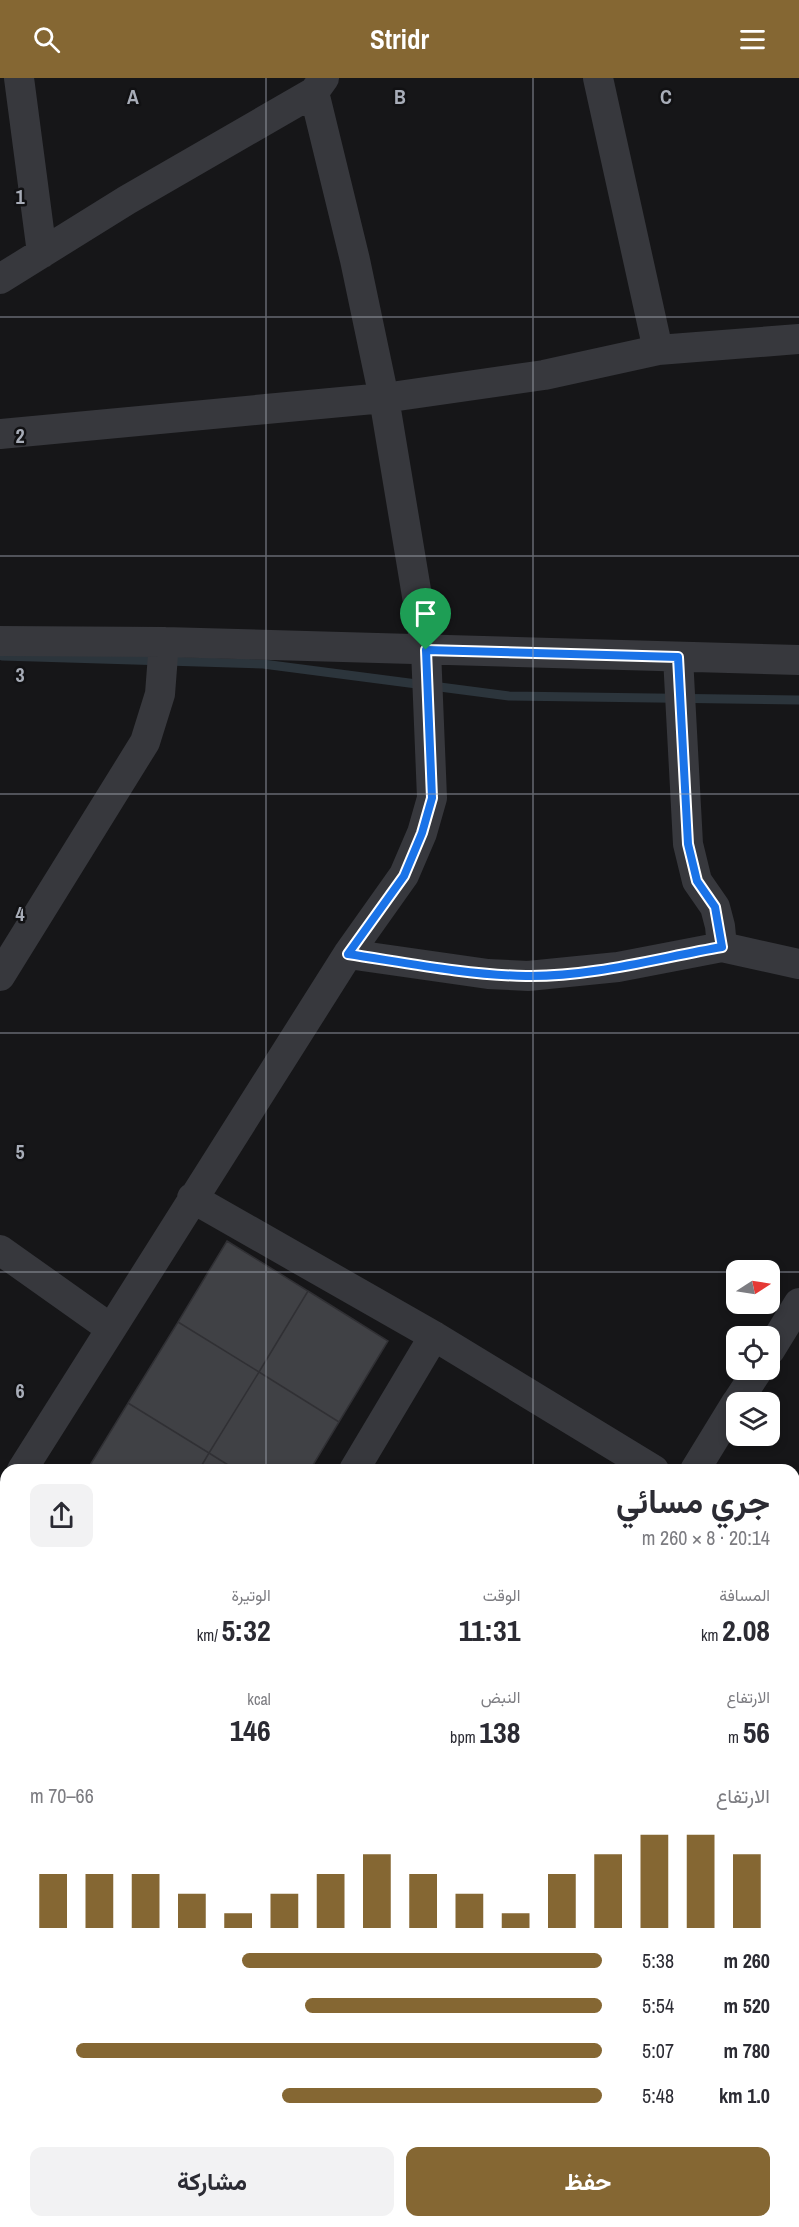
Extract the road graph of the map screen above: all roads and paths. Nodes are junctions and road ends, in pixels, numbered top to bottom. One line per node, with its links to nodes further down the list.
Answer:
1 (20, 78): 4 (street)
2 (598, 78): 7 (street)
3 (319, 85): 4 (street); 8 (street)
4 (42, 253): 5 (street)
5 (0, 279)
6 (799, 339): 7 (street)
7 (658, 350): 8 (street)
8 (384, 398): 9 (street); 12 (street)
9 (0, 434)
10 (0, 640): 11 (street)
11 (164, 642): 12 (street); 18 (street)
12 (426, 650): 13 (street); 16 (street)
13 (678, 657): 14 (street); 15 (street)
14 (799, 660)
15 (722, 947): 16 (street); 17 (street)
16 (348, 954): 19 (street)
17 (799, 964)
18 (0, 976)
19 (192, 1198): 22 (street); 24 (street)
20 (0, 1250): 22 (street)
21 (799, 1303): 23 (street)
22 (110, 1328): 26 (street)
23 (780, 1334)
24 (435, 1336): 27 (street); 28 (street)
25 (726, 1420): 29 (street)
26 (26, 1464)
27 (358, 1464)
28 (644, 1464)
29 (698, 1464)

